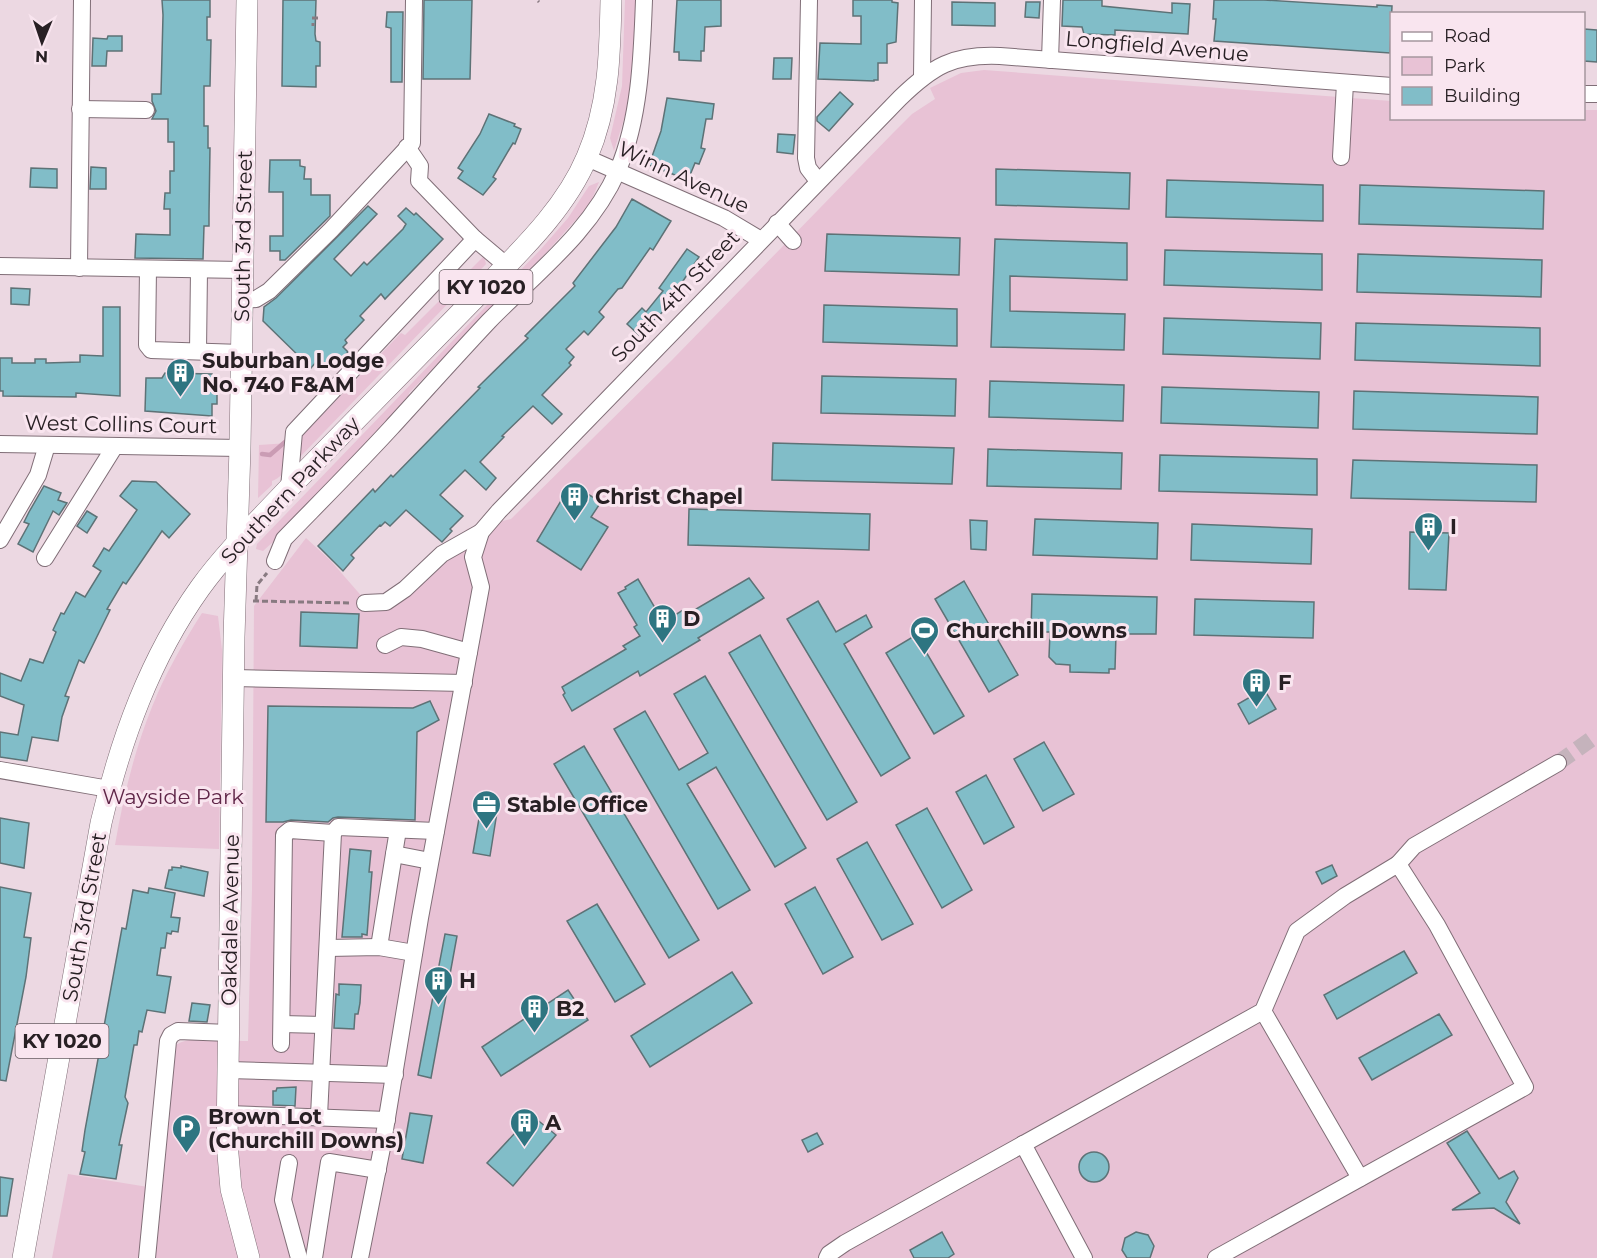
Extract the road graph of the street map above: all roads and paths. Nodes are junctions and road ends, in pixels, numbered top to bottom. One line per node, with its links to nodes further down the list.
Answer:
1 (82, 0): 15 (street)
2 (247, 0): 31 (main road, South 3rd Street)
3 (414, 0): 17 (street)
4 (611, 0): 19 (main road, Southern Parkway / KY 1020)
5 (644, 0): 20 (street)
6 (809, 0): 21 (street)
7 (923, 0): 12 (street)
8 (1052, 0): 11 (street)
9 (312, 18): 10 (path)
10 (318, 18)
11 (1050, 60): 12 (street, Longfield Avenue); 13 (street, Longfield Avenue)
12 (922, 76): 21 (street, South 4th Street)
13 (1345, 84): 14 (street, Longfield Avenue); 18 (street)
14 (1390, 86)
15 (80, 109): 16 (street); 28 (street)
16 (146, 110)
17 (407, 147): 23 (street); 32 (street)
18 (1341, 157)
19 (587, 158): 20 (street, Winn Avenue); 26 (main road, Southern Parkway / KY 1020)
20 (617, 171): 24 (street, Winn Avenue); 44 (street)
21 (818, 182): 22 (street, South 4th Street)
22 (777, 223): 24 (street, South 4th Street); 25 (street)
23 (475, 238): 26 (street); 39 (street)
24 (761, 240): 40 (street, South 4th Street)
25 (793, 241)
26 (506, 265): 39 (main road, Southern Parkway / KY 1020)
27 (0, 266): 28 (street)
28 (79, 268): 29 (street)
29 (148, 269): 30 (street); 33 (street)
30 (199, 270): 31 (street); 33 (street)
31 (242, 270): 32 (main road, South 3rd Street)
32 (242, 300): 34 (main road, South 3rd Street)
33 (198, 351): 34 (street)
34 (242, 353): 38 (main road, South 3rd Street)
35 (0, 444): 36 (street, West Collins Court)
36 (47, 445): 37 (street, West Collins Court); 41 (street)
37 (115, 446): 38 (street, West Collins Court); 43 (street)
38 (240, 448): 42 (main road, South 3rd Street)
39 (289, 488): 42 (main road, Southern Parkway / KY 1020)
40 (481, 532): 46 (street); 48 (street, South 4th Street)
41 (0, 540)
42 (238, 544): 49 (main road, Oakdale Avenue); 53 (main road, Southern Parkway / KY 1020)
43 (45, 558)
44 (275, 561)
45 (252, 585): 46 (path)
46 (365, 603)
47 (385, 645): 48 (street)
48 (469, 652): 50 (street)
49 (234, 678): 50 (street); 66 (main road, Oakdale Avenue)
50 (464, 683): 55 (street)
51 (1558, 764): 59 (street)
52 (0, 770): 53 (street)
53 (109, 789): 78 (main road, South 3rd Street / KY 1020)
54 (398, 830): 55 (street); 56 (street); 57 (street)
55 (436, 831): 58 (street)
56 (333, 833): 61 (street); 64 (street)
57 (394, 854): 58 (street); 60 (street)
58 (430, 861): 62 (street)
59 (1398, 864): 63 (street); 77 (street)
60 (380, 947): 61 (street); 62 (street)
61 (328, 948): 65 (street)
62 (414, 953): 70 (street)
63 (1263, 1011): 74 (street); 77 (street)
64 (282, 1024): 65 (street); 67 (street)
65 (323, 1025): 69 (street)
66 (229, 1033): 68 (main road, Oakdale Avenue); 79 (street)
67 (281, 1044)
68 (228, 1070): 69 (street); 71 (main road, Oakdale Avenue)
69 (321, 1072): 70 (street); 72 (street)
70 (395, 1075): 73 (street)
71 (228, 1114): 72 (street); 80 (main road, Oakdale Avenue)
72 (319, 1116): 73 (street)
73 (387, 1120): 76 (street)
74 (1023, 1144): 84 (street); 85 (street)
75 (289, 1163): 81 (street)
76 (378, 1170): 82 (street); 83 (street)
77 (1360, 1178): 86 (street)
78 (23, 1258)
79 (147, 1258)
80 (249, 1258)
81 (299, 1258)
82 (314, 1258)
83 (360, 1258)
84 (826, 1258)
85 (1084, 1258)
86 (1216, 1258)

